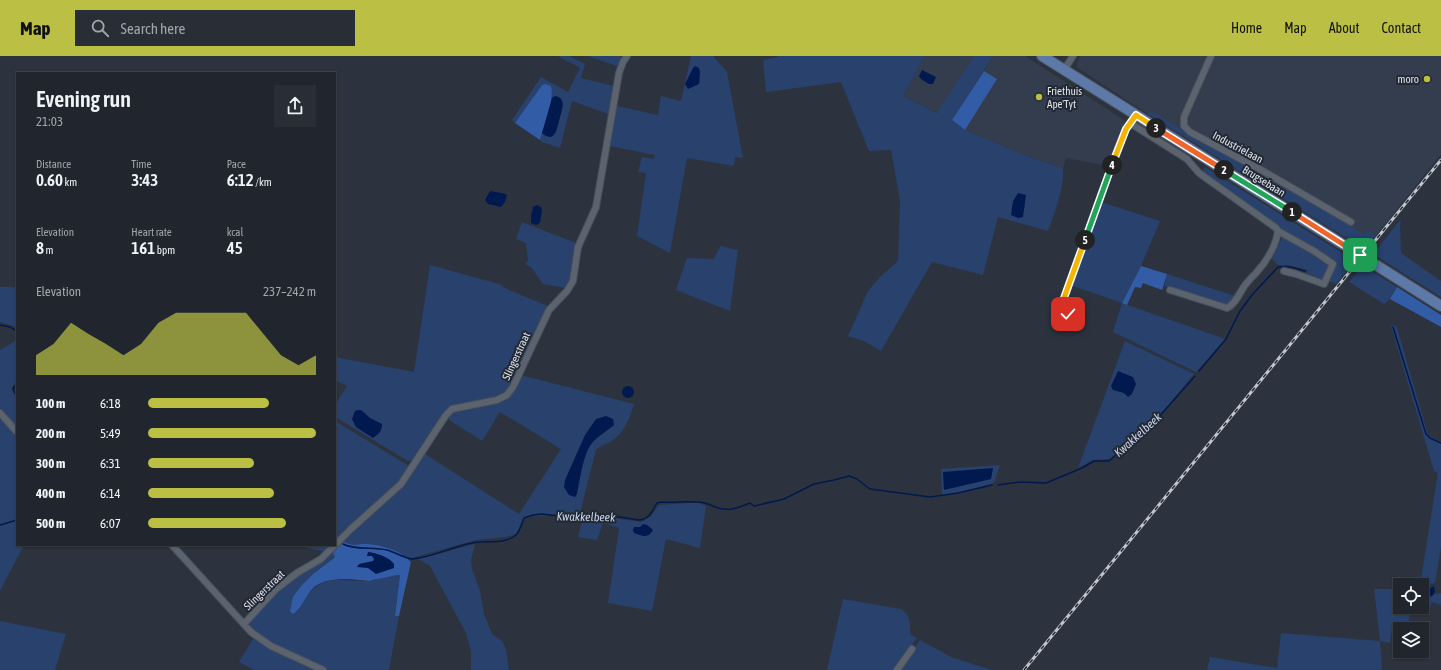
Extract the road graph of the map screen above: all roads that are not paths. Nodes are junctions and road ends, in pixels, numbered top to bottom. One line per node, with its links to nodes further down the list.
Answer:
1 (627, 56): 15 (street, Slingerstraat)
2 (1042, 56): 5 (main road, Brugsebaan)
3 (1073, 56): 5 (street)
4 (1211, 56): 7 (street, Industrielaan)
5 (1064, 70): 6 (main road, Brugsebaan)
6 (1133, 119): 8 (street, Brugsebaan); 11 (main road, Brugsebaan); 12 (street)
7 (1351, 222)
8 (1278, 231): 9 (street, Brugsebaan); 10 (street)
9 (1284, 271)
10 (1170, 290)
11 (1441, 306)
12 (1068, 314)
13 (0, 413): 14 (street)
14 (16, 431)
15 (336, 544)
16 (173, 546): 18 (street)
17 (334, 546): 18 (street, Slingerstraat)
18 (244, 624): 20 (street)
19 (912, 649): 21 (street)
20 (319, 669)
21 (897, 670)

